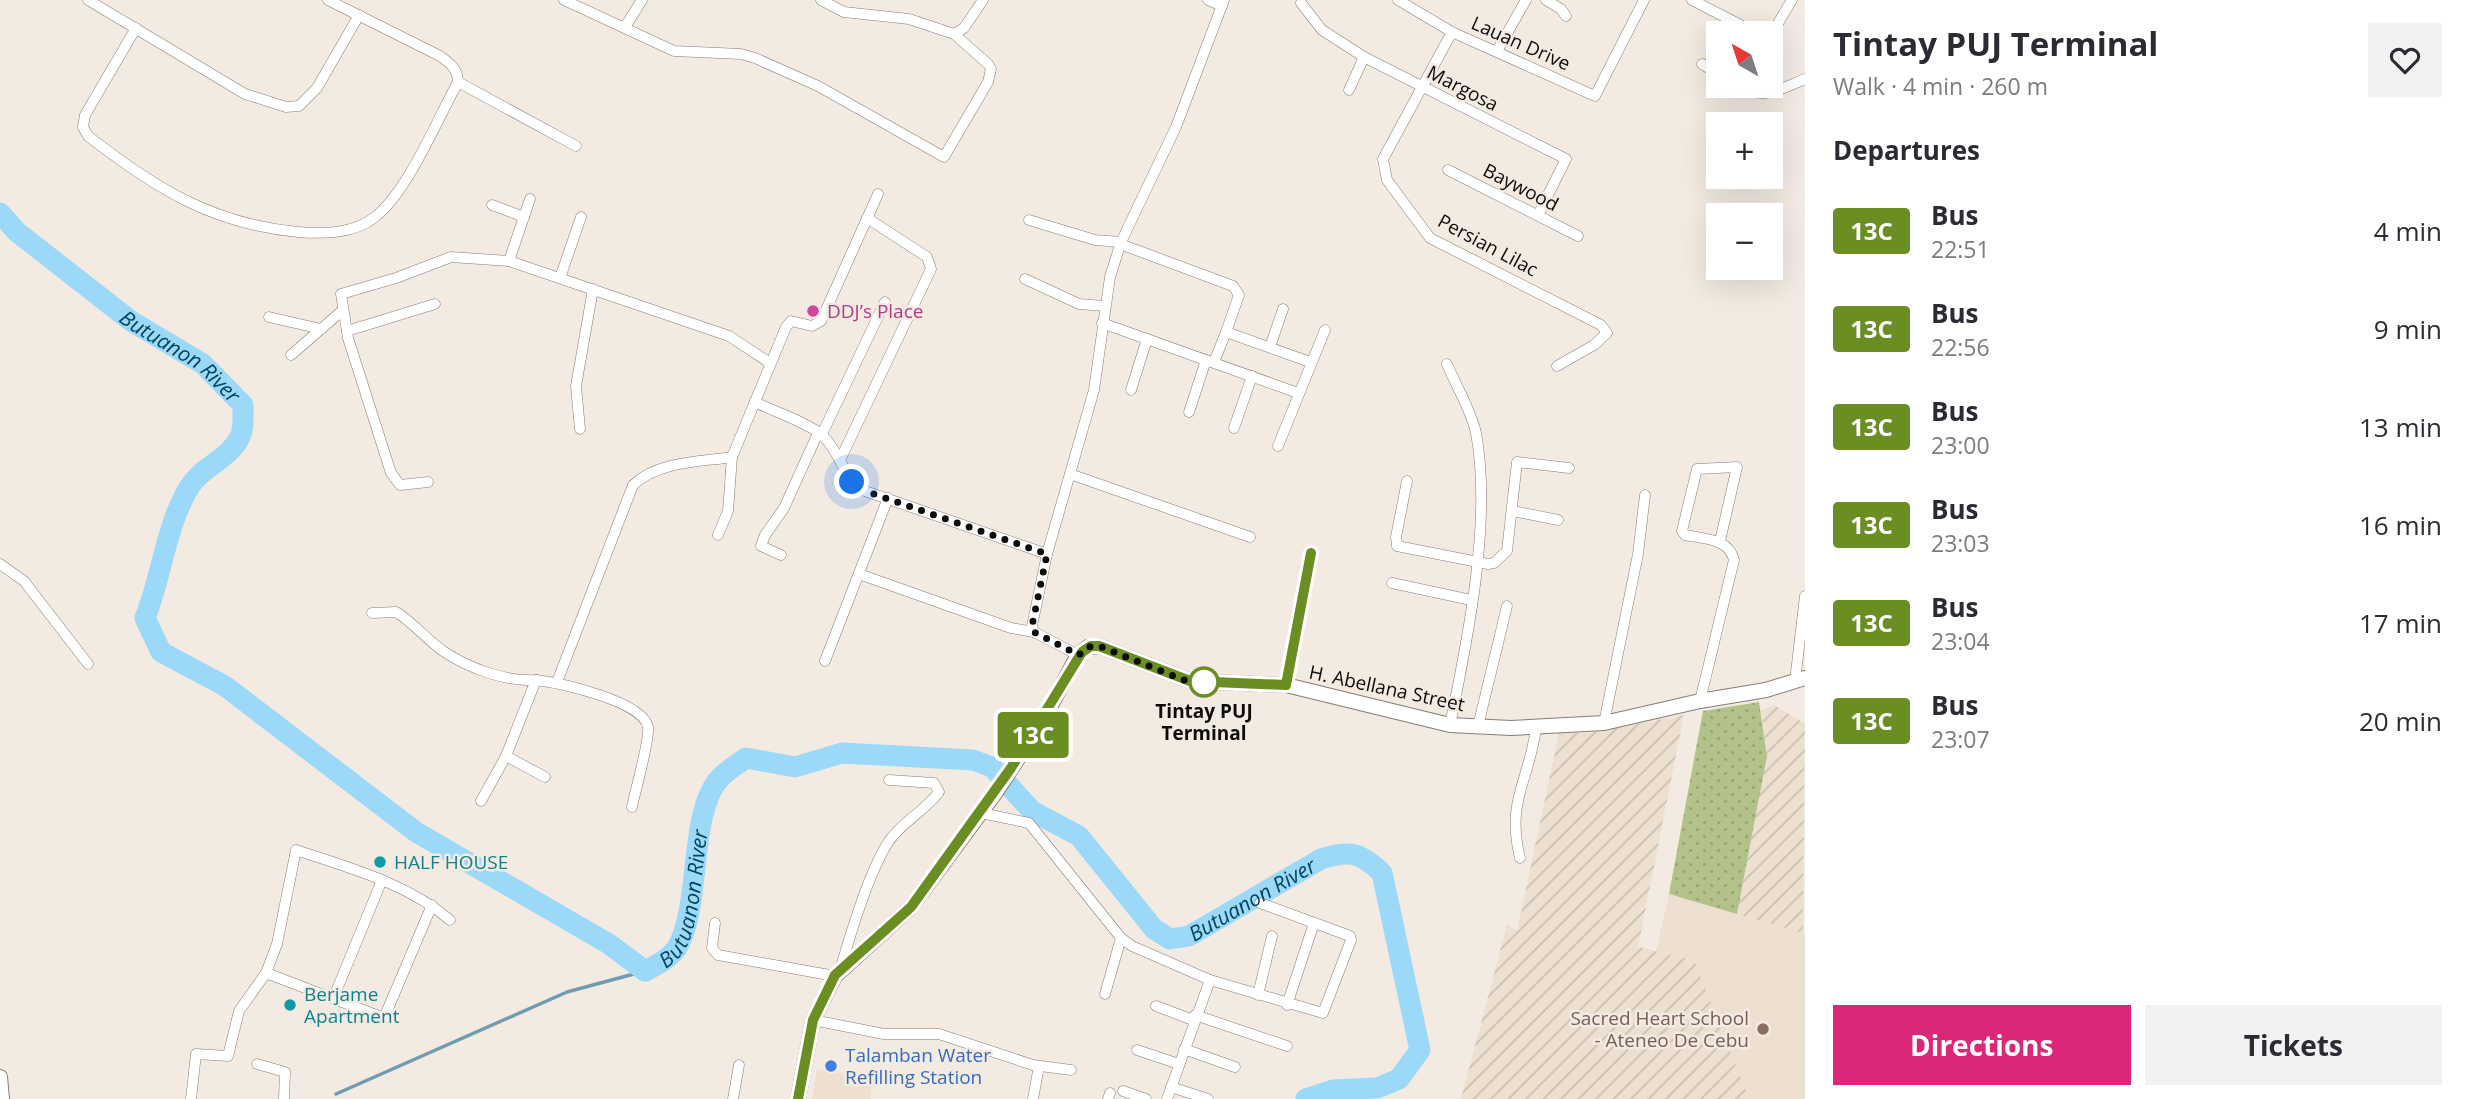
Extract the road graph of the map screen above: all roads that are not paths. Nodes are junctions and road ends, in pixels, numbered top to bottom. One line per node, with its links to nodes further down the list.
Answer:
1 (89, 0): 21 (street)
2 (328, 0): 16 (street)
3 (564, 0): 20 (street)
4 (642, 0): 20 (street)
5 (821, 0): 23 (street)
6 (983, 0): 23 (street)
7 (1208, 0): 14 (street)
8 (1398, 0): 22 (street, Lauan Drive)
9 (1526, 0): 24 (street)
10 (1546, 0): 17 (street)
11 (1644, 0): 24 (street, Lauan Drive)
12 (1692, 0): 18 (street)
13 (1791, 0): 19 (street)
14 (1223, 3): 44 (street)
15 (1301, 3): 25 (street, Margosa)
16 (359, 16): 21 (street); 29 (street)
17 (1566, 16)
18 (1727, 21)
19 (1779, 21)
20 (625, 27): 23 (street)
21 (136, 28): 29 (street)
22 (1452, 32): 24 (street, Lauan Drive); 30 (street, Persian Lilac)
23 (954, 34)
24 (1497, 51)
25 (1364, 57): 30 (street, Margosa); 32 (street)
26 (1702, 64): 27 (street)
27 (1706, 66)
28 (1805, 79): 31 (street)
29 (458, 82): 33 (street)
30 (1423, 87): 38 (street, Margosa); 67 (street, Persian Lilac)
31 (1783, 88)
32 (1349, 90)
33 (576, 146)
34 (1448, 170): 38 (street, Baywood)
35 (878, 194): 41 (street)
36 (530, 199): 39 (street)
37 (492, 205): 39 (street)
38 (1538, 215): 43 (street, Baywood)
39 (524, 217): 45 (street)
40 (581, 217): 46 (street)
41 (867, 218): 65 (street); 78 (street)
42 (1029, 220): 44 (street)
43 (1578, 236)
44 (1121, 243): 51 (street); 59 (street)
45 (509, 261): 46 (street); 53 (street)
46 (560, 278): 48 (street)
47 (1025, 279): 51 (street)
48 (593, 289): 65 (street); 74 (street)
49 (885, 302): 75 (street)
50 (435, 304): 58 (street)
51 (1104, 306): 55 (street)
52 (1283, 309): 61 (street)
53 (343, 310): 56 (street); 58 (street)
54 (270, 317): 56 (street)
55 (1102, 323): 60 (street); 80 (street)
56 (321, 329): 62 (street)
57 (1325, 330): 64 (street)
58 (347, 331): 82 (street)
59 (1226, 332): 61 (street); 63 (street)
60 (1147, 339): 63 (street); 69 (street)
61 (1270, 347): 64 (street)
62 (291, 355)
63 (1210, 361): 68 (street); 72 (street)
64 (1310, 362): 70 (street)
65 (770, 363): 71 (street)
66 (1447, 364): 92 (street)
67 (1557, 366)
68 (1252, 376): 70 (street); 73 (street)
69 (1131, 390)
70 (1298, 393): 76 (street)
71 (755, 402): 75 (street); 77 (street)
72 (1189, 412)
73 (1234, 428)
74 (580, 429)
75 (820, 434): 78 (street); 91 (street)
76 (1278, 446)
77 (732, 457): 87 (street); 106 (street)
78 (841, 458): 84 (street)
79 (1569, 468): 85 (street)
80 (1070, 474): 88 (street); 90 (street)
81 (1407, 481): 92 (street)
82 (428, 482)
83 (1645, 495): 108 (street)
84 (888, 498): 90 (street); 94 (street)
85 (1513, 511): 86 (street); 92 (street)
86 (1558, 520)
87 (718, 535)
88 (1250, 537)
89 (1720, 541): 89 (street); 107 (street)
90 (1047, 554): 100 (street)
91 (781, 555)
92 (1477, 563): 97 (street)
93 (0, 564): 103 (street)
94 (859, 574): 100 (street); 102 (street)
95 (1392, 583): 97 (street)
96 (1805, 596): 104 (street)
97 (1471, 600): 109 (street)
98 (1507, 606): 110 (street)
99 (372, 613): 105 (street)
100 (1034, 632): 101 (street)
101 (1083, 651): 109 (main road, H. Abellana Street); 117 (main road)
102 (825, 661)
103 (88, 664)
104 (1800, 679): 107 (main road, H. Abellana Street)
105 (536, 680): 106 (street); 112 (street)
106 (556, 682): 116 (street)
107 (1700, 701): 108 (main road, H. Abellana Street)
108 (1604, 723): 111 (main road, H. Abellana Street)
109 (1450, 725): 110 (main road, H. Abellana Street)
110 (1478, 726): 111 (main road, H. Abellana Street)
111 (1536, 728): 118 (street)
112 (506, 756): 113 (street); 115 (street)
113 (545, 778)
114 (889, 780): 127 (street)
115 (481, 801)
116 (632, 807)
117 (981, 813): 126 (street); 127 (main road)
118 (1520, 858)
119 (382, 880): 121 (street); 128 (street); 132 (street)
120 (1260, 903): 124 (street)
121 (432, 905): 122 (street); 132 (street)
122 (450, 920)
123 (715, 923): 127 (street)
124 (1314, 923): 133 (street); 133 (street)
125 (1272, 936): 131 (street)
126 (1121, 938): 129 (street); 130 (street)
127 (838, 971): 136 (main road)
128 (266, 973): 132 (street); 150 (street)
129 (1210, 980): 131 (street); 135 (street)
130 (1105, 994)
131 (1258, 995): 133 (street)
132 (333, 999)
133 (1287, 1005)
134 (1156, 1006): 135 (street)
135 (1194, 1018): 137 (street); 138 (street)
136 (813, 1020): 143 (street); 153 (main road)
137 (1287, 1046)
138 (1184, 1049): 141 (street); 144 (street)
139 (1137, 1050): 141 (street)
140 (257, 1064): 151 (street)
141 (1179, 1064): 147 (street)
142 (739, 1065): 152 (street)
143 (1039, 1066): 145 (street); 154 (street)
144 (1235, 1067)
145 (1071, 1070)
146 (0, 1077): 149 (main road)
147 (1171, 1087): 156 (street); 157 (street)
148 (1123, 1091): 155 (street)
149 (2, 1099)
150 (191, 1099)
151 (284, 1099)
152 (733, 1099)
153 (798, 1099)
154 (1033, 1099)
155 (1146, 1099)
156 (1167, 1099)
157 (1208, 1099)

